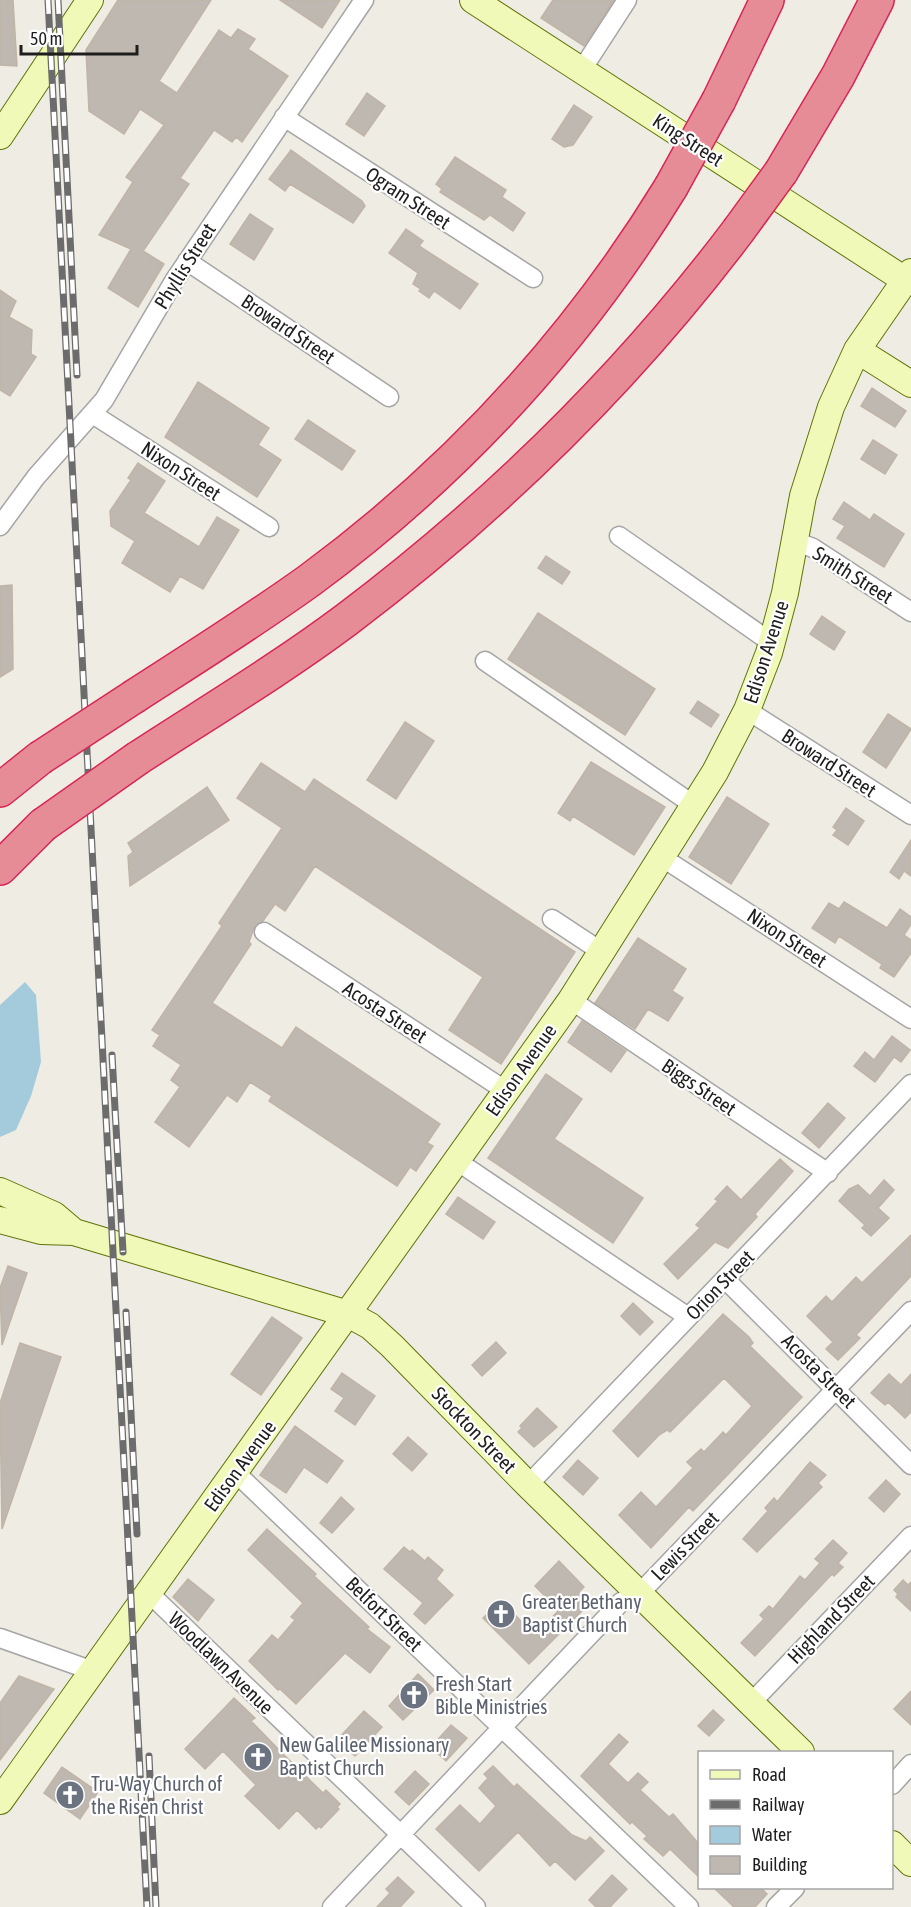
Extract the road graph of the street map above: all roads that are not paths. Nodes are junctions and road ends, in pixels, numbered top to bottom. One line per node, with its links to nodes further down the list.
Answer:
1 (90, 0): 11 (main road)
2 (364, 0): 10 (street, Phyllis Street)
3 (473, 0): 8 (main road, King Street)
4 (627, 0): 8 (street)
5 (758, 0): 9 (highway)
6 (767, 0): 9 (highway)
7 (877, 0): 32 (highway, bridge)
8 (581, 71): 13 (main road, King Street)
9 (719, 100): 27 (highway, bridge)
10 (284, 117): 12 (street, Phyllis Street); 14 (street, Ogram Street)
11 (0, 136)
12 (187, 261): 17 (street, Broward Street); 18 (street, Phyllis Street)
13 (908, 276): 15 (main road, Edison Avenue)
14 (533, 278)
15 (858, 350): 16 (main road); 22 (main road, Edison Avenue)
16 (911, 384)
17 (389, 397)
18 (94, 414): 19 (street, Phyllis Street); 20 (street, Nixon Street)
19 (0, 526)
20 (269, 528)
21 (619, 536): 24 (street)
22 (795, 541): 23 (street, Smith Street); 24 (main road, Edison Avenue)
23 (911, 611)
24 (772, 643): 26 (main road, Edison Avenue)
25 (485, 661): 30 (street)
26 (747, 710): 30 (main road, Edison Avenue); 31 (street, Broward Street)
27 (39, 758): 28 (highway); 29 (highway)
28 (0, 785)
29 (0, 790)
30 (694, 806): 33 (main road, Edison Avenue)
31 (911, 815)
32 (43, 825): 34 (highway); 35 (highway)
33 (663, 858): 38 (main road, Edison Avenue); 40 (street, Nixon Street)
34 (0, 861)
35 (0, 868)
36 (552, 919): 38 (street)
37 (264, 932): 42 (street, Acosta Street)
38 (602, 952): 39 (main road, Edison Avenue)
39 (571, 1000): 42 (main road, Edison Avenue); 44 (street, Biggs Street)
40 (911, 1019)
41 (911, 1084): 44 (street, Orion Street)
42 (506, 1091): 43 (main road, Edison Avenue)
43 (457, 1161): 50 (main road, Edison Avenue); 51 (street)
44 (828, 1173): 48 (street, Orion Street)
45 (0, 1191): 47 (main road, Stockton Street)
46 (0, 1220): 47 (main road, Stockton Street)
47 (74, 1232): 50 (main road, Stockton Street)
48 (725, 1279): 51 (street, Orion Street); 52 (street, Acosta Street)
49 (911, 1311): 52 (street, Lewis Street)
50 (348, 1314): 54 (main road, Edison Avenue); 55 (main road, Stockton Street)
51 (688, 1317): 55 (street, Orion Street)
52 (837, 1389): 53 (street, Acosta Street); 58 (street, Lewis Street)
53 (911, 1465)
54 (235, 1472): 57 (main road, Edison Avenue); 62 (street, Belfort Street)
55 (528, 1485): 58 (main road, Stockton Street)
56 (911, 1536): 61 (street, Highland Street)
57 (148, 1593): 60 (main road, Edison Avenue); 67 (street, Woodlawn Avenue)
58 (639, 1594): 61 (main road, Stockton Street); 62 (street, Lewis Street)
59 (0, 1638): 60 (street)
60 (93, 1671): 66 (main road, Edison Avenue)
61 (751, 1703): 63 (main road, Stockton Street)
62 (503, 1728): 67 (street, Lewis Street); 73 (street, Belfort Street)
63 (800, 1751)
64 (911, 1764): 65 (street)
65 (893, 1783)
66 (0, 1801)
67 (402, 1836): 71 (street, Lewis Street); 72 (street, Woodlawn Avenue)
68 (893, 1846): 69 (main road)
69 (911, 1863)
70 (793, 1889): 74 (street)
71 (332, 1907)
72 (476, 1907)
73 (689, 1907)
74 (776, 1907)

